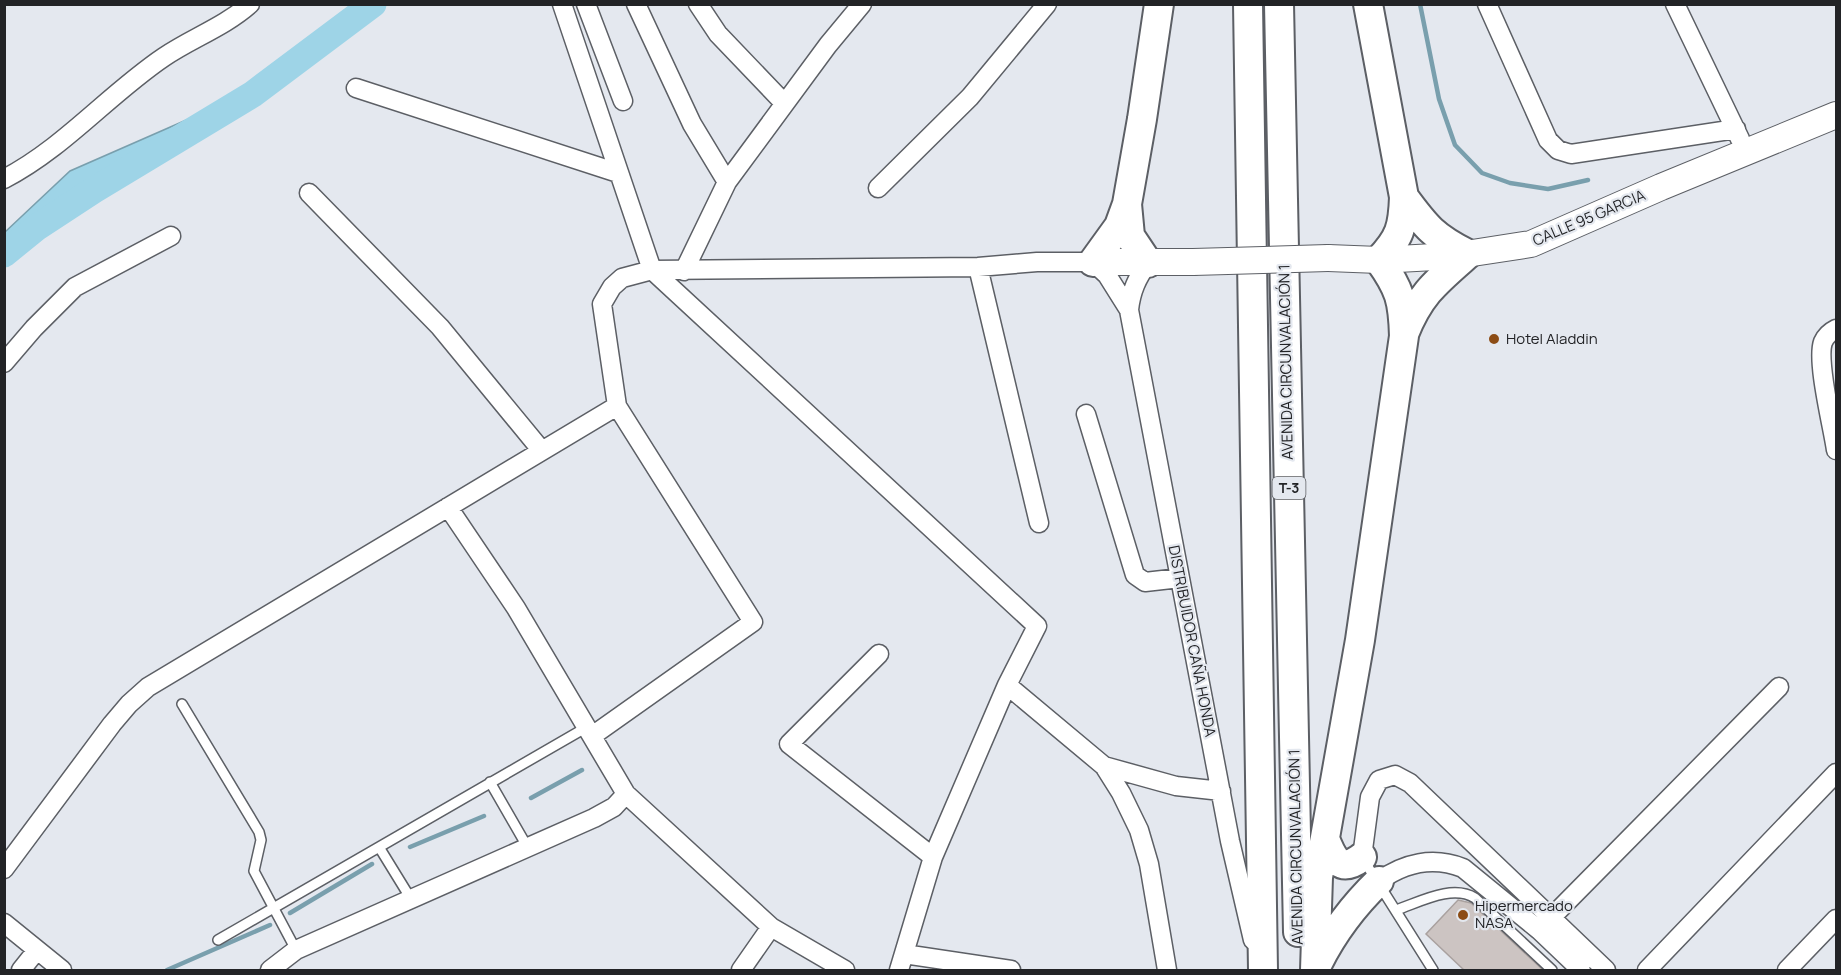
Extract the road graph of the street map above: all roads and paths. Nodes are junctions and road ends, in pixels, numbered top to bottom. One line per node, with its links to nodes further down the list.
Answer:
1 (250, 4): 21 (street)
2 (562, 4): 20 (street)
3 (586, 4): 15 (street)
4 (636, 4): 22 (street)
5 (698, 4): 16 (street)
6 (862, 4): 16 (street)
7 (1047, 4): 23 (street)
8 (1159, 4): 26 (main road)
9 (1248, 4): 82 (main road, T-3)
10 (1279, 4): 83 (main road, AVENIDA CIRCUNVALACIÓN 1 / T-3)
11 (1368, 4): 25 (main road)
12 (1487, 4): 18 (street)
13 (1675, 4): 18 (street)
14 (356, 88): 20 (street)
15 (623, 101)
16 (784, 103): 22 (street)
17 (1836, 115): 19 (street, CALLE 95 GARCIA)
18 (1736, 129): 19 (street)
19 (1746, 152): 28 (street, CALLE 95 GARCIA)
20 (618, 173): 33 (street)
21 (4, 179)
22 (727, 182): 34 (street)
23 (878, 188)
24 (309, 193): 43 (street)
25 (1404, 196): 28 (main road); 29 (main road)
26 (1127, 204): 30 (main road); 31 (main road)
27 (171, 236): 38 (street)
28 (1468, 254): 29 (street, CALLE 95 GARCIA); 37 (main road)
29 (1380, 260): 31 (street, CALLE 95 GARCIA, bridge); 37 (main road)
30 (1093, 262): 31 (street, CALLE 95 GARCIA); 32 (street); 35 (street, DISTRIBUIDOR CAÑA HONDA)
31 (1148, 263): 35 (street, DISTRIBUIDOR CAÑA HONDA)
32 (978, 267): 34 (street); 45 (street)
33 (652, 270): 34 (street); 40 (street); 48 (street)
34 (684, 271)
35 (1129, 310): 46 (street, DISTRIBUIDOR CAÑA HONDA)
36 (1836, 329): 39 (street)
37 (1404, 336): 57 (main road)
38 (4, 363)
39 (1830, 365): 42 (street)
40 (617, 406): 43 (street); 51 (street)
41 (1086, 414): 46 (street)
42 (1836, 450)
43 (542, 451): 44 (street)
44 (448, 507): 51 (street); 62 (street)
45 (1039, 523)
46 (1180, 578): 55 (street, DISTRIBUIDOR CAÑA HONDA)
47 (879, 654): 60 (street)
48 (1007, 685): 52 (street); 60 (street)
49 (1779, 687): 69 (street)
50 (182, 704): 65 (lane)
51 (590, 732): 54 (lane); 56 (street)
52 (1104, 766): 55 (street); 81 (street)
53 (1836, 773): 89 (street)
54 (490, 782): 58 (lane); 59 (lane)
55 (1221, 791): 82 (street, DISTRIBUIDOR CAÑA HONDA)
56 (626, 794): 59 (street); 70 (street)
57 (1325, 839): 61 (main road); 84 (main road)
58 (379, 847): 64 (lane); 65 (lane)
59 (528, 848): 64 (street)
60 (933, 857): 74 (street)
61 (1362, 857): 63 (lane); 69 (street)
62 (4, 868)
63 (1378, 881): 66 (lane); 69 (street); 84 (main road)
64 (411, 899): 73 (street)
65 (274, 910): 71 (lane); 73 (lane)
66 (1396, 910): 85 (lane); 86 (lane)
67 (1836, 919): 90 (street)
68 (4, 922): 72 (street)
69 (1545, 924): 87 (street); 88 (street)
70 (771, 927): 78 (street); 79 (street)
71 (218, 940)
72 (37, 950): 75 (street); 76 (street)
73 (296, 950): 77 (street)
74 (902, 962): 80 (street)
75 (21, 970)
76 (62, 970)
77 (270, 970)
78 (741, 970)
79 (845, 970)
80 (1011, 970)
81 (1167, 970)
82 (1262, 970)
83 (1299, 970)
84 (1315, 970)
85 (1433, 970)
86 (1552, 970)
87 (1581, 970)
88 (1606, 970)
89 (1647, 970)
90 (1787, 970)

